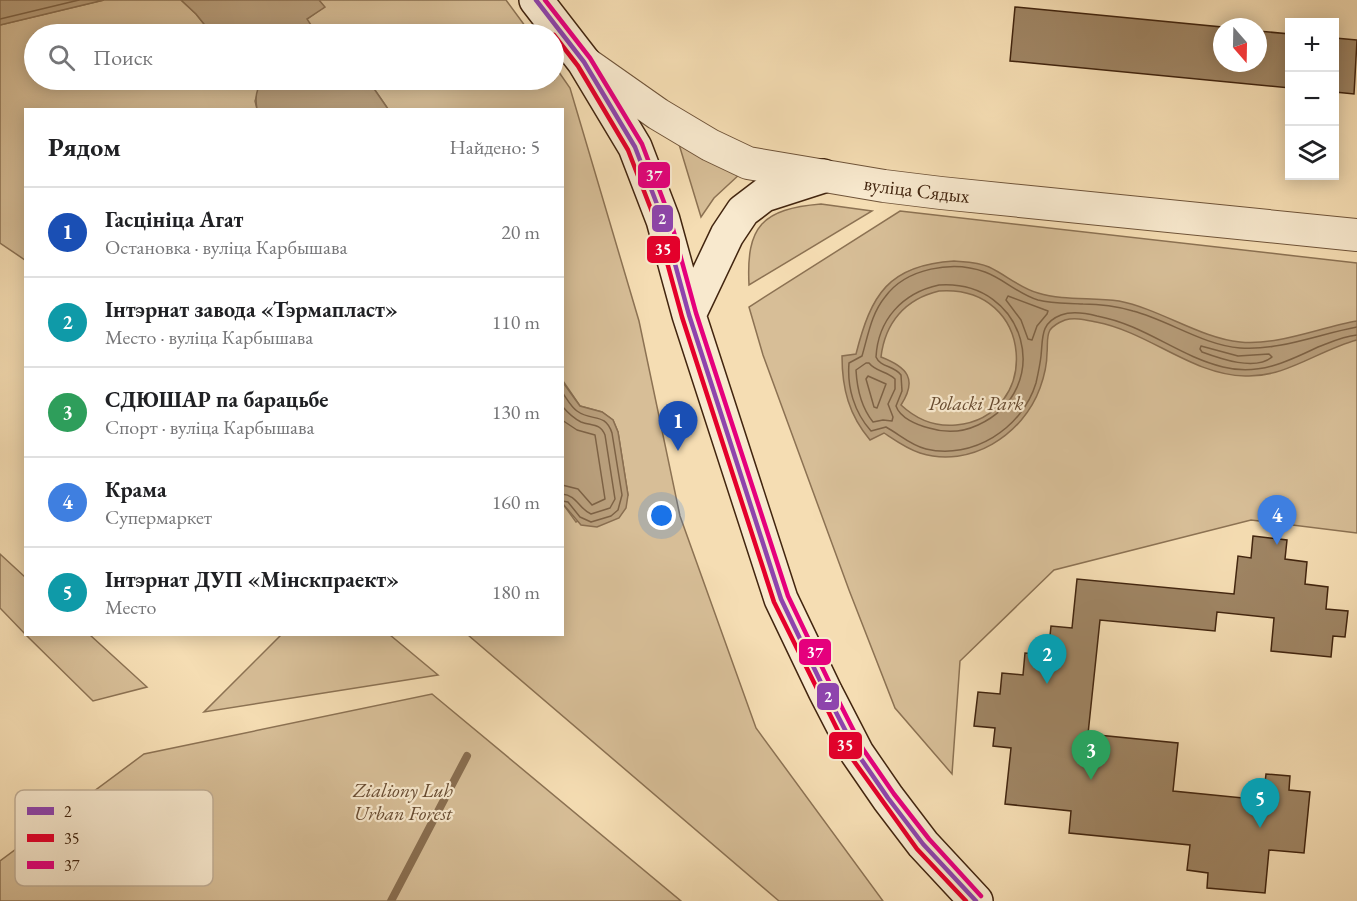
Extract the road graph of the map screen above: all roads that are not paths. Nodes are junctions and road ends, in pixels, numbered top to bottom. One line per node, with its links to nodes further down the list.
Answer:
1 (536, 0): 2 (main road, вуліца Сядых)
2 (555, 24)
3 (564, 36): 4 (main road, вуліца Сядых)
4 (584, 62): 5 (street, вуліца Сядых); 7 (main road)
5 (823, 176): 6 (street, вуліца Сядых); 7 (main road)
6 (1357, 235)
7 (689, 315): 8 (main road)
8 (976, 901)

